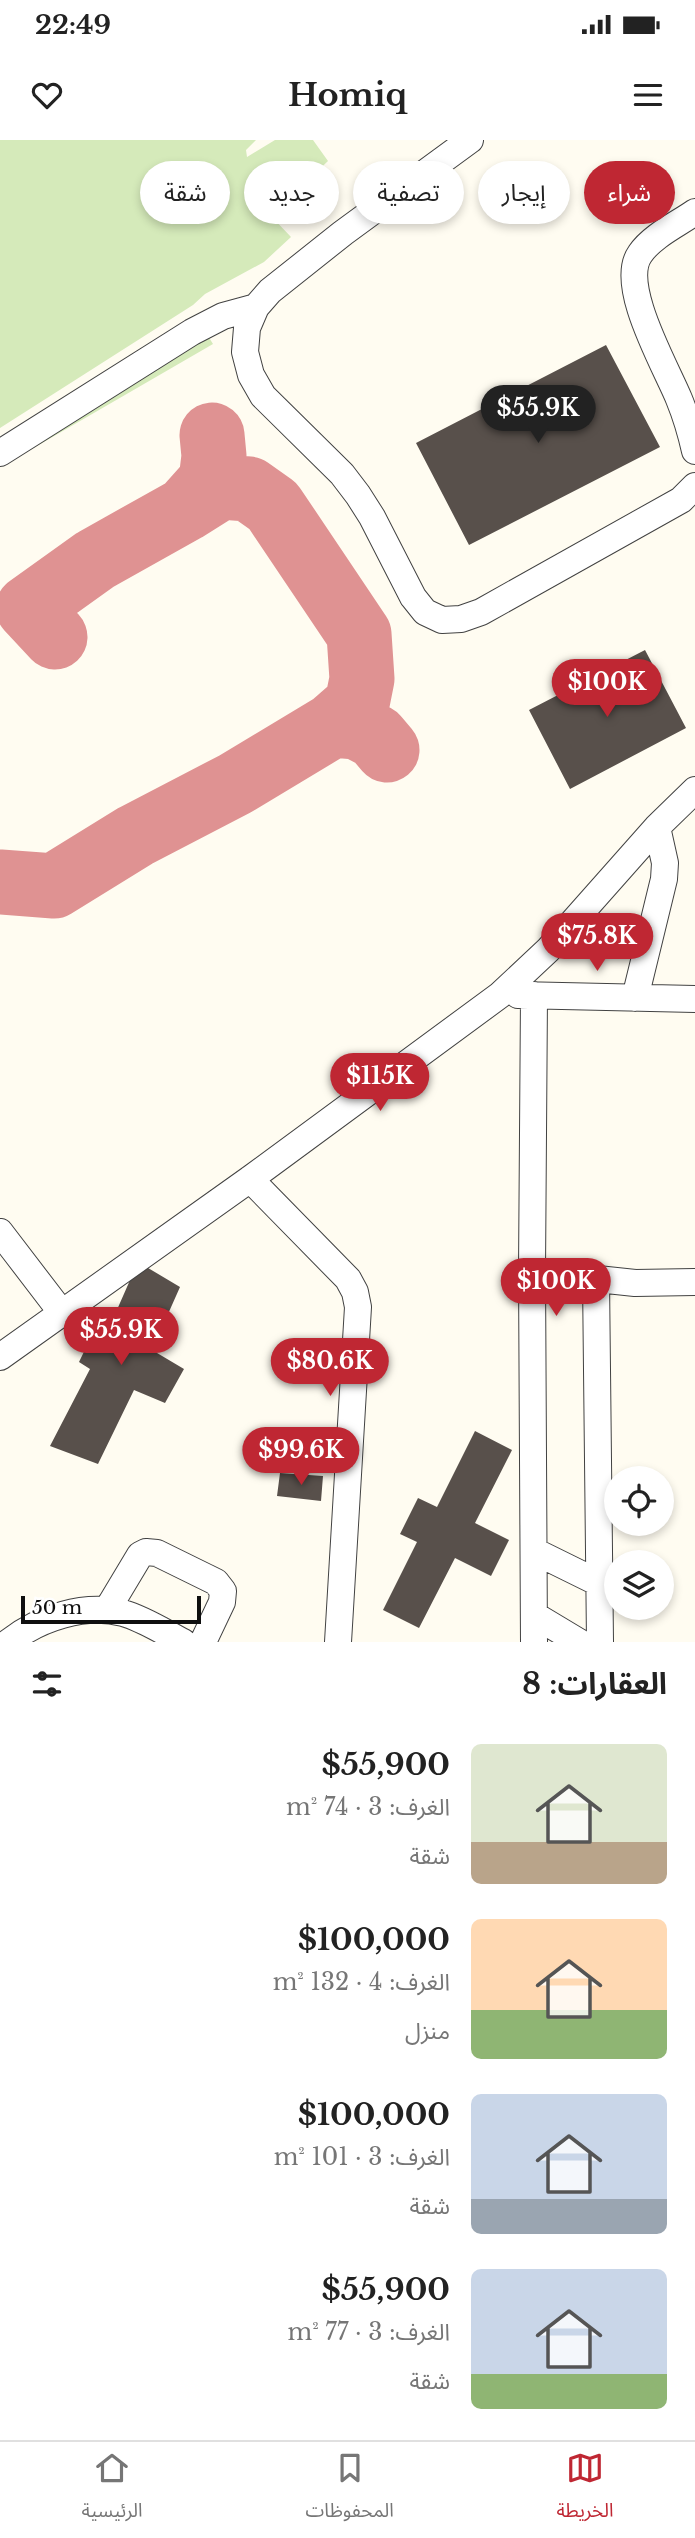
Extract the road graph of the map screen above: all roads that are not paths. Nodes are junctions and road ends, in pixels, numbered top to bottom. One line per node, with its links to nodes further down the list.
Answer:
1 (470, 140): 3 (street)
2 (695, 212): 4 (street)
3 (256, 307): 5 (street); 6 (street)
4 (695, 450)
5 (0, 453)
6 (695, 486)
7 (695, 790): 8 (street)
8 (657, 827): 9 (street); 11 (street)
9 (500, 995): 10 (street); 13 (street)
10 (534, 995): 11 (street); 15 (street)
11 (635, 998): 12 (street)
12 (695, 999)
13 (250, 1179): 18 (street); 27 (street)
14 (0, 1232): 18 (street)
15 (531, 1272): 16 (street); 20 (street)
16 (596, 1279): 17 (street); 21 (street)
17 (695, 1282)
18 (62, 1313): 19 (street)
19 (0, 1357)
20 (534, 1551): 21 (street); 23 (street)
21 (601, 1584): 30 (street)
22 (107, 1610): 24 (street); 25 (street); 26 (street)
23 (534, 1615): 28 (street); 29 (street)
24 (25, 1637)
25 (183, 1642)
26 (203, 1642)
27 (338, 1642)
28 (534, 1642)
29 (579, 1642)
30 (600, 1642)

